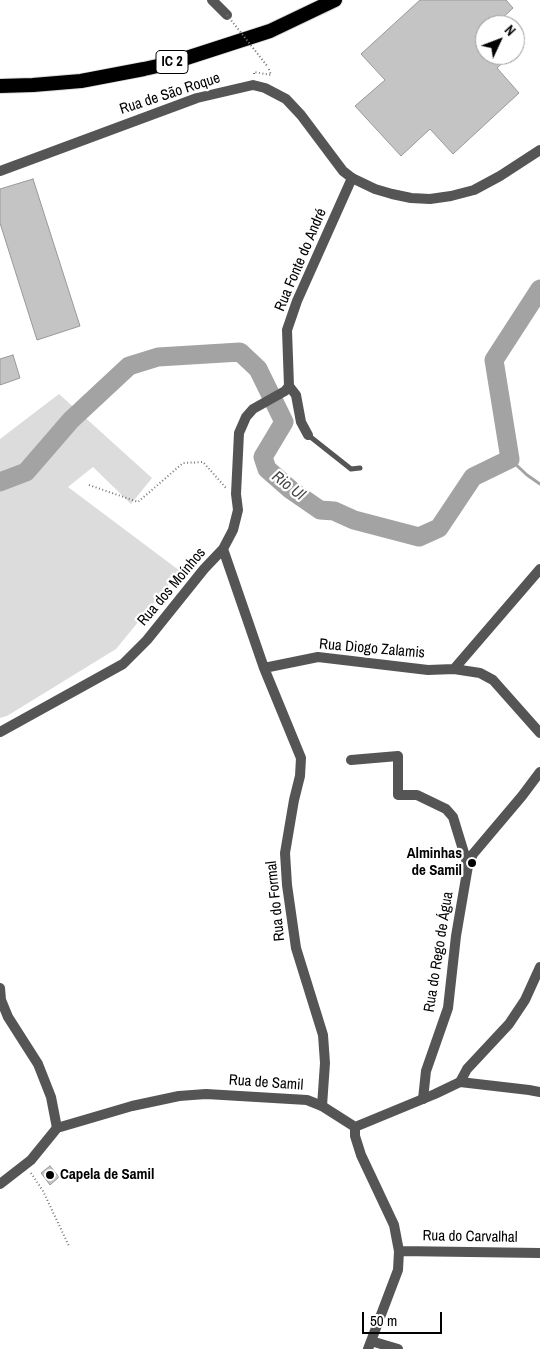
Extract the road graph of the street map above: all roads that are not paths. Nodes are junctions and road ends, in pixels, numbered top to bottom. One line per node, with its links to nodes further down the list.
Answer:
1 (212, 0): 4 (street)
2 (320, 0): 5 (highway, IC 2)
3 (335, 0): 6 (highway, IC 2)
4 (227, 16)
5 (0, 80)
6 (0, 86)
7 (540, 150): 9 (street)
8 (0, 171): 9 (street, Rua de São Roque)
9 (352, 178): 10 (street, Rua Fonte do André)
10 (289, 386): 11 (street, Rua Fonte do André); 13 (street, Rua dos Moínhos)
11 (308, 436): 12 (lane)
12 (360, 468)
13 (223, 550): 15 (street); 17 (street, Rua dos Moínhos)
14 (540, 569): 16 (street)
15 (264, 668): 16 (street, Rua Diogo Zalamis); 27 (street, Rua do Formal)
16 (454, 669): 18 (street)
17 (0, 732)
18 (540, 733)
19 (351, 760): 21 (street)
20 (540, 772): 21 (street, Rua do Rego de Água)
21 (468, 866): 26 (street, Rua do Rego de Água)
22 (540, 967): 24 (street)
23 (0, 988): 29 (street)
24 (460, 1082): 25 (street); 26 (street)
25 (540, 1092)
26 (423, 1099): 28 (street)
27 (322, 1106): 28 (street, Rua de Samil); 29 (street, Rua de Samil)
28 (355, 1127): 31 (street)
29 (57, 1128): 30 (street)
30 (0, 1184)
31 (399, 1251): 32 (street, Rua do Carvalhal); 33 (street)
32 (540, 1253)
33 (369, 1345): 34 (street)
34 (398, 1349)

